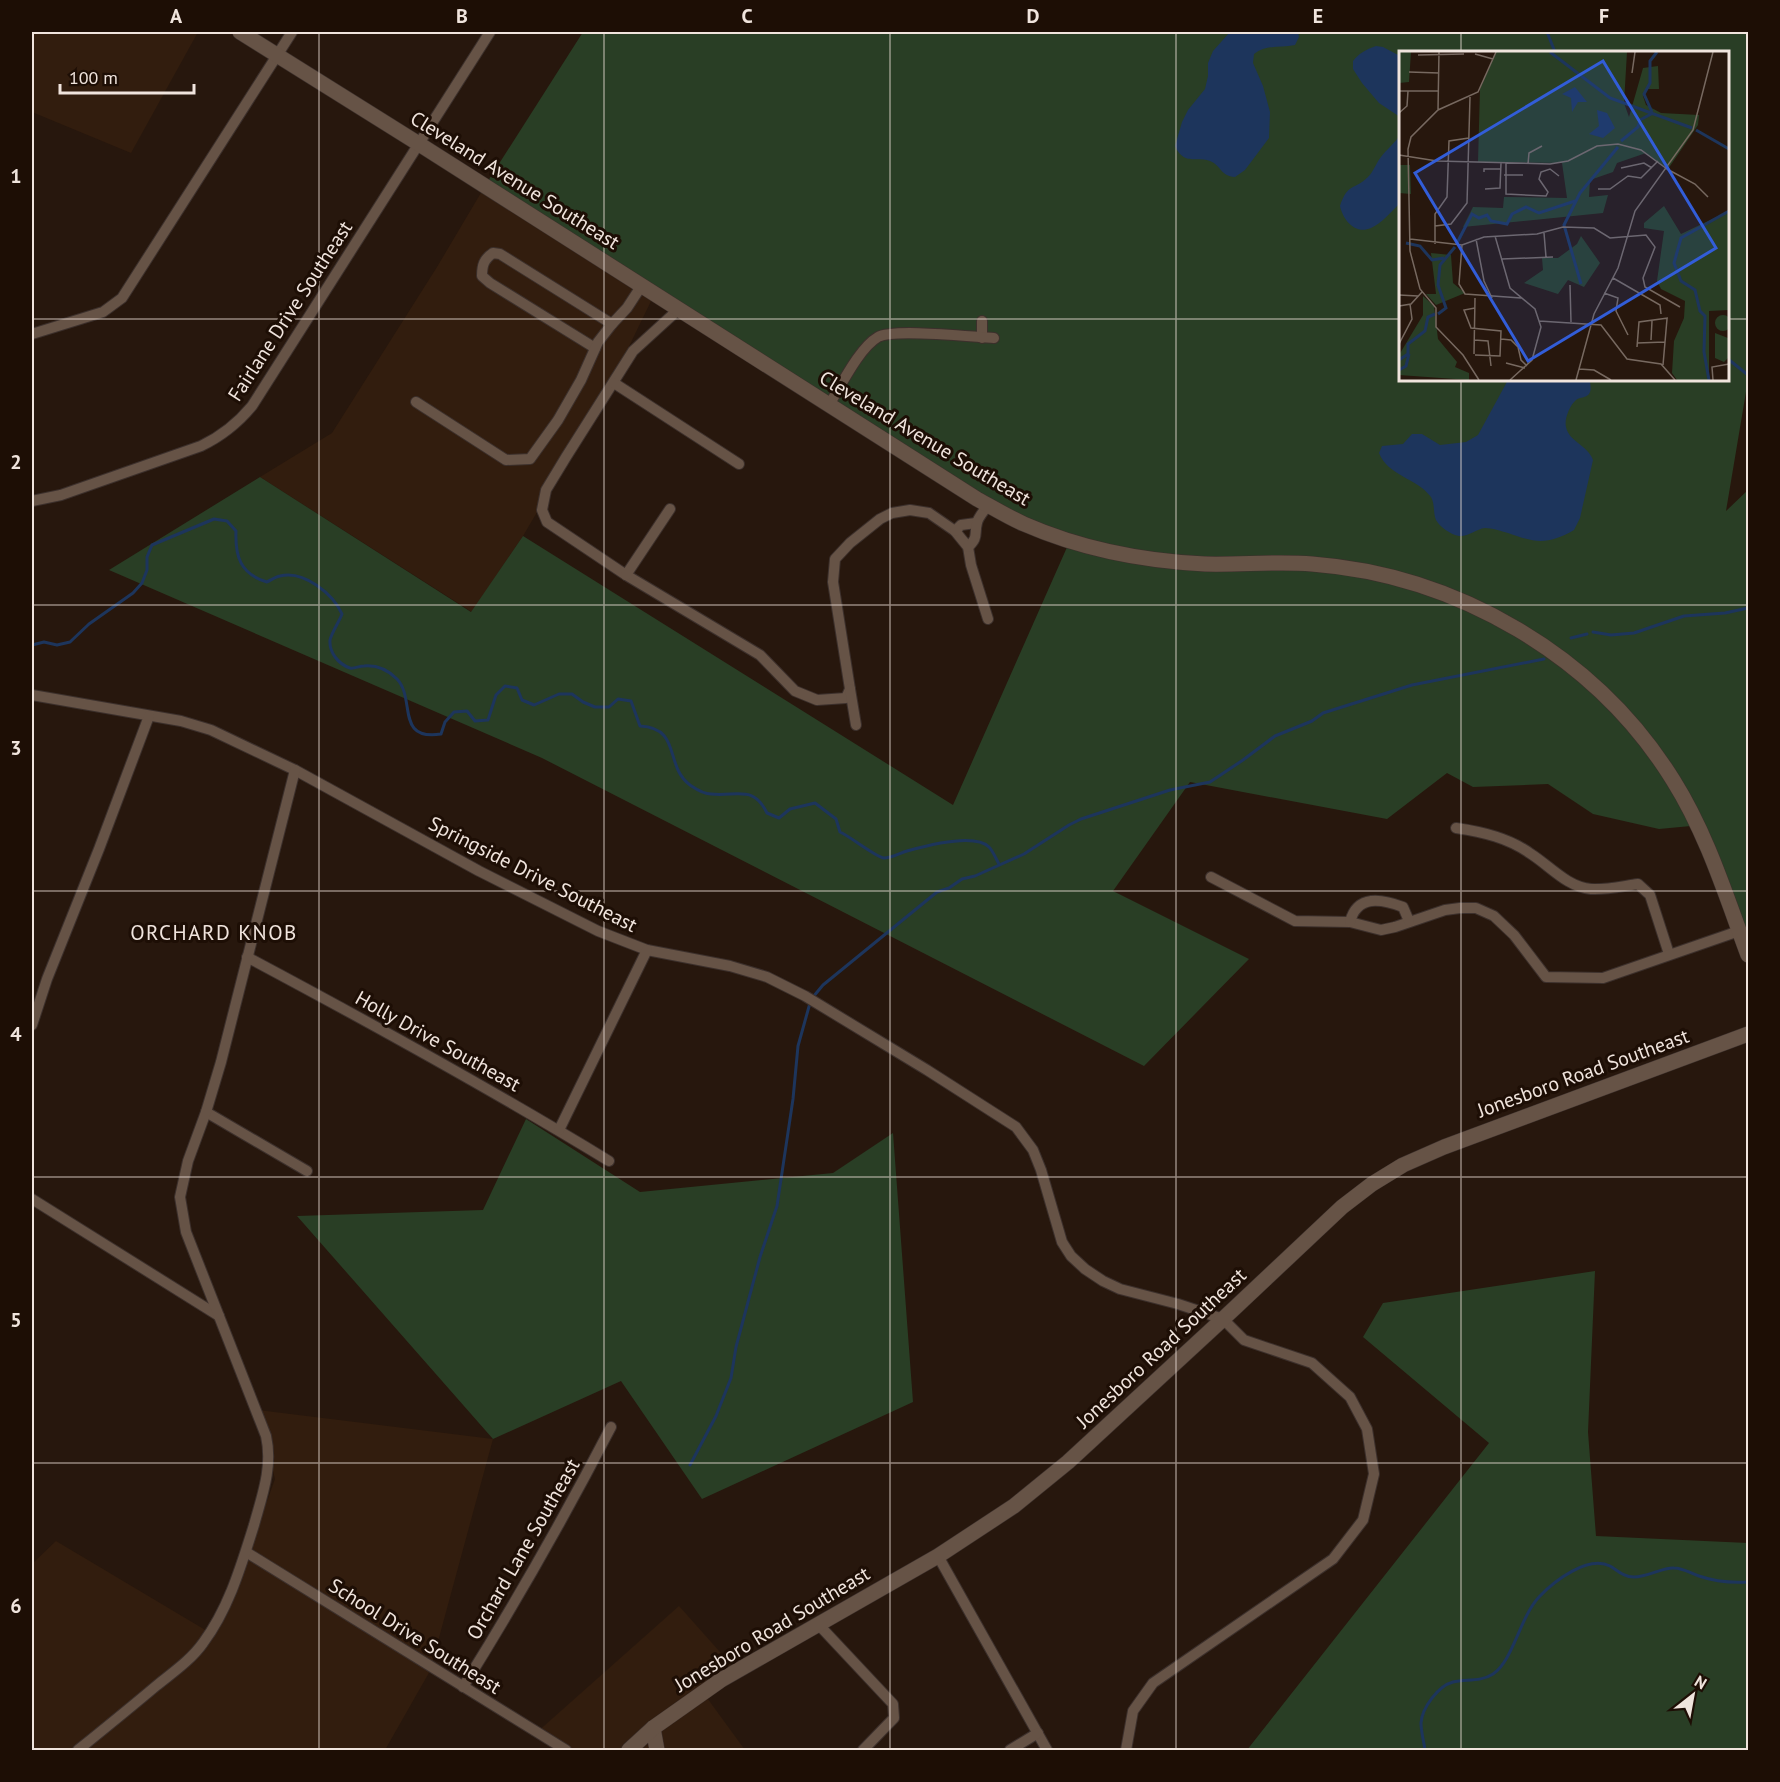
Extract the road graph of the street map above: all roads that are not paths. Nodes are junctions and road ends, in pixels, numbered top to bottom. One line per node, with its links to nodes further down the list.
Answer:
1 (240, 32): 4 (main road, Cleveland Avenue Southeast)
2 (292, 32): 4 (street)
3 (490, 32): 5 (street, Fairlane Drive Southeast)
4 (277, 55): 5 (main road, Cleveland Avenue Southeast); 10 (street)
5 (419, 144): 6 (main road, Cleveland Avenue Southeast); 18 (street, Fairlane Drive Southeast)
6 (642, 285): 7 (main road, Cleveland Avenue Southeast); 9 (street)
7 (679, 309): 14 (street); 16 (main road, Cleveland Avenue Southeast)
8 (982, 321): 11 (street)
9 (612, 324): 13 (street); 13 (street)
10 (32, 334)
11 (982, 338): 12 (street); 16 (street)
12 (994, 338)
13 (595, 348): 15 (street)
14 (614, 383): 17 (street); 24 (street)
15 (416, 402)
16 (829, 405): 19 (main road, Cleveland Avenue Southeast)
17 (739, 464)
18 (32, 501)
19 (988, 505): 21 (street); 35 (main road, Cleveland Avenue Southeast)
20 (670, 509): 24 (street)
21 (976, 523): 22 (street); 23 (street)
22 (955, 531): 23 (street); 26 (street)
23 (968, 547): 25 (street)
24 (626, 575): 26 (street)
25 (988, 618)
26 (850, 689): 29 (street)
27 (32, 695): 28 (street, Springside Drive Southeast)
28 (150, 716): 30 (street, Springside Drive Southeast); 40 (street)
29 (856, 726)
30 (295, 770): 36 (street, Springside Drive Southeast); 39 (street)
31 (1456, 828): 37 (street)
32 (1211, 877): 34 (street)
33 (1409, 921): 34 (street); 34 (street); 37 (street)
34 (1350, 922)
35 (1739, 930): 37 (street); 38 (main road, Cleveland Avenue Southeast)
36 (647, 951): 43 (street); 48 (street, Springside Drive Southeast)
37 (1669, 954)
38 (1749, 955)
39 (248, 957): 42 (street); 43 (street, Holly Drive Southeast)
40 (32, 1025)
41 (1749, 1034): 48 (main road, Jonesboro Road Southeast)
42 (206, 1112): 45 (street); 47 (street)
43 (560, 1130): 44 (street, Holly Drive Southeast)
44 (609, 1161)
45 (307, 1171)
46 (32, 1199): 47 (street)
47 (219, 1316): 50 (street)
48 (1223, 1319): 51 (main road, Jonesboro Road Southeast); 63 (street)
49 (611, 1428): 53 (street, Orchard Lane Southeast)
50 (246, 1552): 53 (street, School Drive Southeast); 56 (street)
51 (938, 1556): 52 (main road, Jonesboro Road Southeast); 55 (street)
52 (818, 1624): 54 (main road, Jonesboro Road Southeast); 60 (street)
53 (463, 1687): 57 (street, School Drive Southeast)
54 (653, 1728): 58 (main road, Jonesboro Road Southeast); 59 (main road)
55 (1038, 1733): 61 (street); 62 (street)
56 (78, 1750)
57 (566, 1750)
58 (629, 1750)
59 (657, 1750)
60 (863, 1750)
61 (1010, 1750)
62 (1047, 1750)
63 (1126, 1750)

